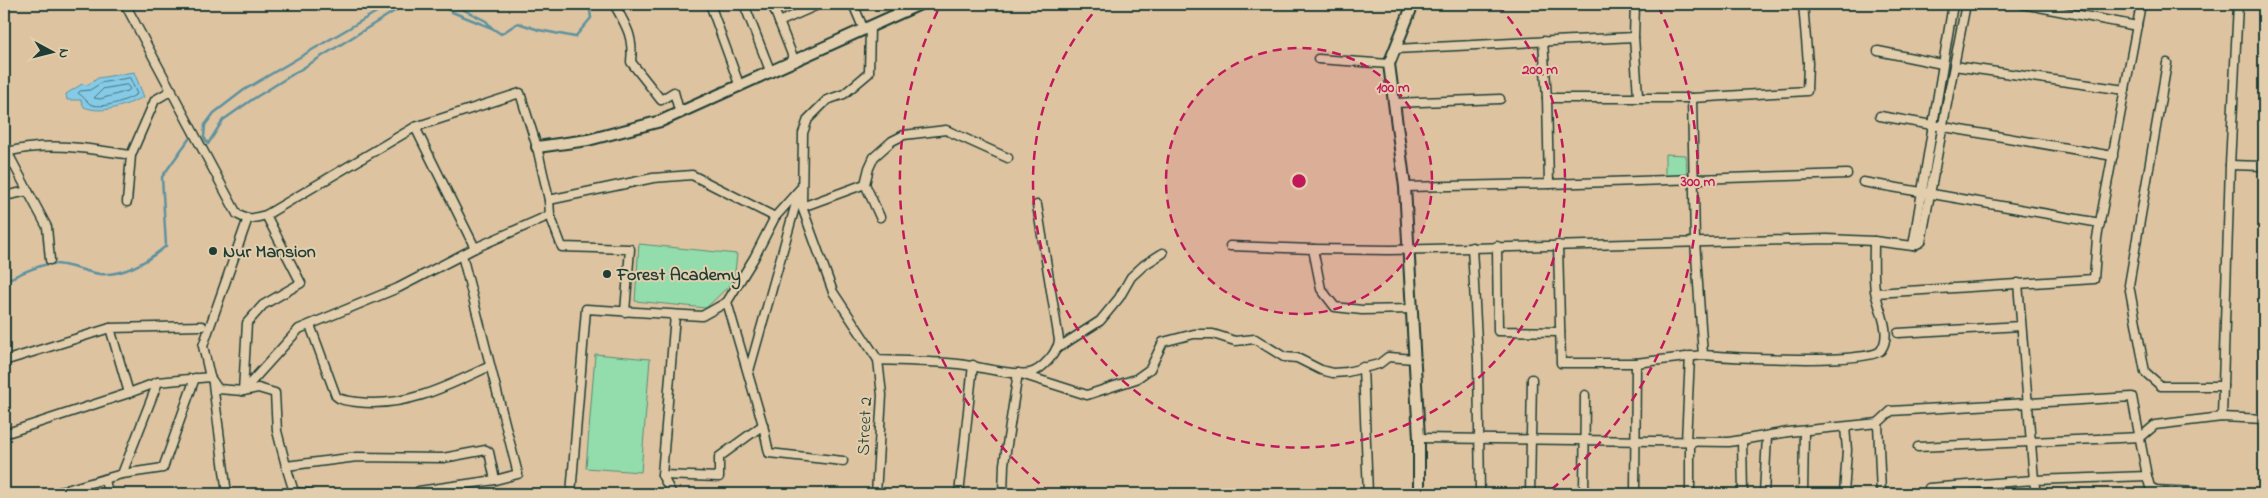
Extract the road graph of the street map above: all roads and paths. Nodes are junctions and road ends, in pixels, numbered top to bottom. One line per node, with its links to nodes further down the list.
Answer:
1 (125, 4): 32 (street)
2 (614, 4): 39 (street)
3 (710, 4): 31 (street)
4 (744, 4): 30 (street)
5 (772, 4): 17 (street)
6 (820, 4): 17 (street)
7 (853, 4): 19 (street)
8 (920, 4): 19 (street)
9 (1413, 4): 22 (street)
10 (1634, 4): 20 (street)
11 (1804, 4): 36 (street)
12 (1953, 4): 28 (street)
13 (1966, 4): 29 (street)
14 (2022, 4): 18 (street)
15 (2141, 4): 18 (street)
16 (2238, 4): 49 (street)
17 (779, 22): 25 (street)
18 (2137, 26): 33 (street)
19 (867, 28): 25 (street); 64 (street)
20 (1634, 37): 21 (street); 34 (street)
21 (1543, 42): 22 (street); 35 (street)
22 (1395, 49): 27 (street)
23 (1878, 51): 28 (street)
24 (1318, 59): 27 (street)
25 (795, 62): 30 (street)
26 (2167, 63): 112 (street)
27 (1390, 64): 38 (street)
28 (1942, 64): 41 (street)
29 (1954, 66): 33 (street); 42 (street)
30 (771, 73): 31 (street)
31 (740, 87): 39 (street)
32 (172, 90): 46 (street); 68 (street)
33 (2125, 90): 47 (street)
34 (1638, 96): 35 (street); 36 (street)
35 (1547, 98): 55 (street)
36 (1692, 98): 52 (street)
37 (1500, 99): 38 (street)
38 (1394, 103): 56 (street)
39 (680, 114): 44 (street)
40 (1880, 116): 41 (street)
41 (1931, 124): 42 (street); 58 (street)
42 (1942, 126): 47 (street); 59 (street)
43 (415, 127): 44 (street); 65 (street); 78 (street)
44 (537, 147): 61 (street)
45 (6, 149): 46 (street); 57 (street)
46 (131, 155): 62 (street)
47 (2113, 156): 70 (street)
48 (1008, 158): 54 (street)
49 (2230, 165): 50 (street); 112 (street)
50 (2264, 166)
51 (1847, 174): 52 (street)
52 (1694, 181): 55 (street); 72 (street)
53 (1863, 182): 58 (street)
54 (865, 184): 64 (street); 67 (street)
55 (1549, 184): 56 (street)
56 (1405, 187): 79 (street)
57 (28, 192): 60 (street); 83 (street)
58 (1921, 192): 59 (street); 76 (street)
59 (1929, 194): 70 (street); 76 (street)
60 (4, 196)
61 (549, 200): 66 (street); 69 (street)
62 (127, 202)
63 (1037, 206): 96 (street)
64 (802, 207): 101 (street)
65 (266, 215): 68 (street); 113 (street)
66 (550, 215): 78 (street); 88 (street)
67 (880, 216)
68 (248, 218): 109 (street)
69 (775, 218): 86 (street); 106 (street)
70 (2100, 223): 84 (street)
71 (1874, 241): 72 (street); 76 (street); 85 (street)
72 (1695, 242): 73 (street); 97 (street)
73 (1558, 245): 75 (street); 94 (street)
74 (1230, 246): 80 (street)
75 (1497, 246): 77 (street); 94 (street)
76 (1912, 246)
77 (1472, 247): 79 (street); 127 (street)
78 (475, 248): 82 (street)
79 (1408, 248): 80 (street); 87 (street)
80 (1313, 249): 87 (street)
81 (1163, 253): 96 (street)
82 (462, 254): 90 (street); 103 (street)
83 (50, 260)
84 (2018, 283): 85 (street); 92 (street)
85 (1876, 293): 97 (street)
86 (727, 302): 89 (street); 106 (street)
87 (1412, 309): 99 (street)
88 (625, 312): 89 (street); 151 (street)
89 (675, 315): 138 (street)
90 (310, 325): 103 (street); 113 (street)
91 (202, 326): 93 (street)
92 (2021, 326): 95 (street); 116 (street)
93 (110, 328): 100 (street); 114 (street)
94 (1560, 332): 102 (street)
95 (1898, 334)
96 (1056, 350): 107 (street)
97 (1703, 355): 98 (street)
98 (1690, 356): 102 (street); 132 (street)
99 (1415, 359): 105 (street); 126 (street)
100 (4, 360)
101 (878, 360): 104 (street); 153 (street, Street 2)
102 (1636, 363): 130 (street)
103 (490, 366): 141 (street)
104 (973, 366): 107 (street); 154 (street)
105 (1364, 367): 107 (street); 156 (street)
106 (749, 371): 120 (street)
107 (1018, 373): 155 (street)
108 (195, 378): 109 (street); 111 (street); 137 (street)
109 (212, 380): 113 (street); 148 (street)
110 (1532, 380): 128 (street)
111 (158, 382): 114 (street); 137 (street)
112 (2223, 386): 117 (street)
113 (243, 391): 136 (street)
114 (129, 393): 123 (street)
115 (1585, 395): 129 (street)
116 (2026, 403): 119 (street); 125 (street); 133 (street)
117 (2222, 417): 118 (street); 125 (street)
118 (2264, 419)
119 (1878, 423): 121 (street); 167 (street)
120 (763, 424): 135 (street); 138 (street)
121 (1845, 427): 122 (street); 166 (street)
122 (1804, 431): 124 (street); 165 (street)
123 (4, 434)
124 (1767, 436): 131 (street); 164 (street)
125 (2141, 437): 133 (street); 139 (street)
126 (1419, 438): 127 (street); 157 (street)
127 (1480, 438): 128 (street); 158 (street)
128 (1532, 438): 129 (street); 159 (street)
129 (1585, 439): 130 (street); 160 (street)
130 (1635, 440): 132 (street); 161 (street)
131 (1742, 440): 132 (street); 163 (street)
132 (1688, 441): 162 (street)
133 (2030, 442): 134 (street); 142 (street)
134 (1918, 447)
135 (843, 461)
136 (286, 466): 141 (street); 144 (street)
137 (122, 474): 140 (street)
138 (662, 476): 152 (street)
139 (2147, 476): 142 (street); 145 (street)
140 (105, 479): 146 (street); 147 (street)
141 (495, 480): 150 (street)
142 (2034, 480): 143 (street); 168 (street)
143 (1929, 488)
144 (294, 493): 149 (street)
145 (2183, 493): 169 (street)
146 (52, 494)
147 (108, 494)
148 (227, 494)
149 (311, 494)
150 (418, 494)
151 (571, 494)
152 (672, 494)
153 (876, 494)
154 (959, 494)
155 (1003, 494)
156 (1368, 494)
157 (1419, 494)
158 (1480, 494)
159 (1530, 494)
160 (1584, 494)
161 (1635, 494)
162 (1690, 494)
163 (1743, 494)
164 (1764, 494)
165 (1804, 494)
166 (1844, 494)
167 (1882, 494)
168 (2036, 494)
169 (2233, 494)

